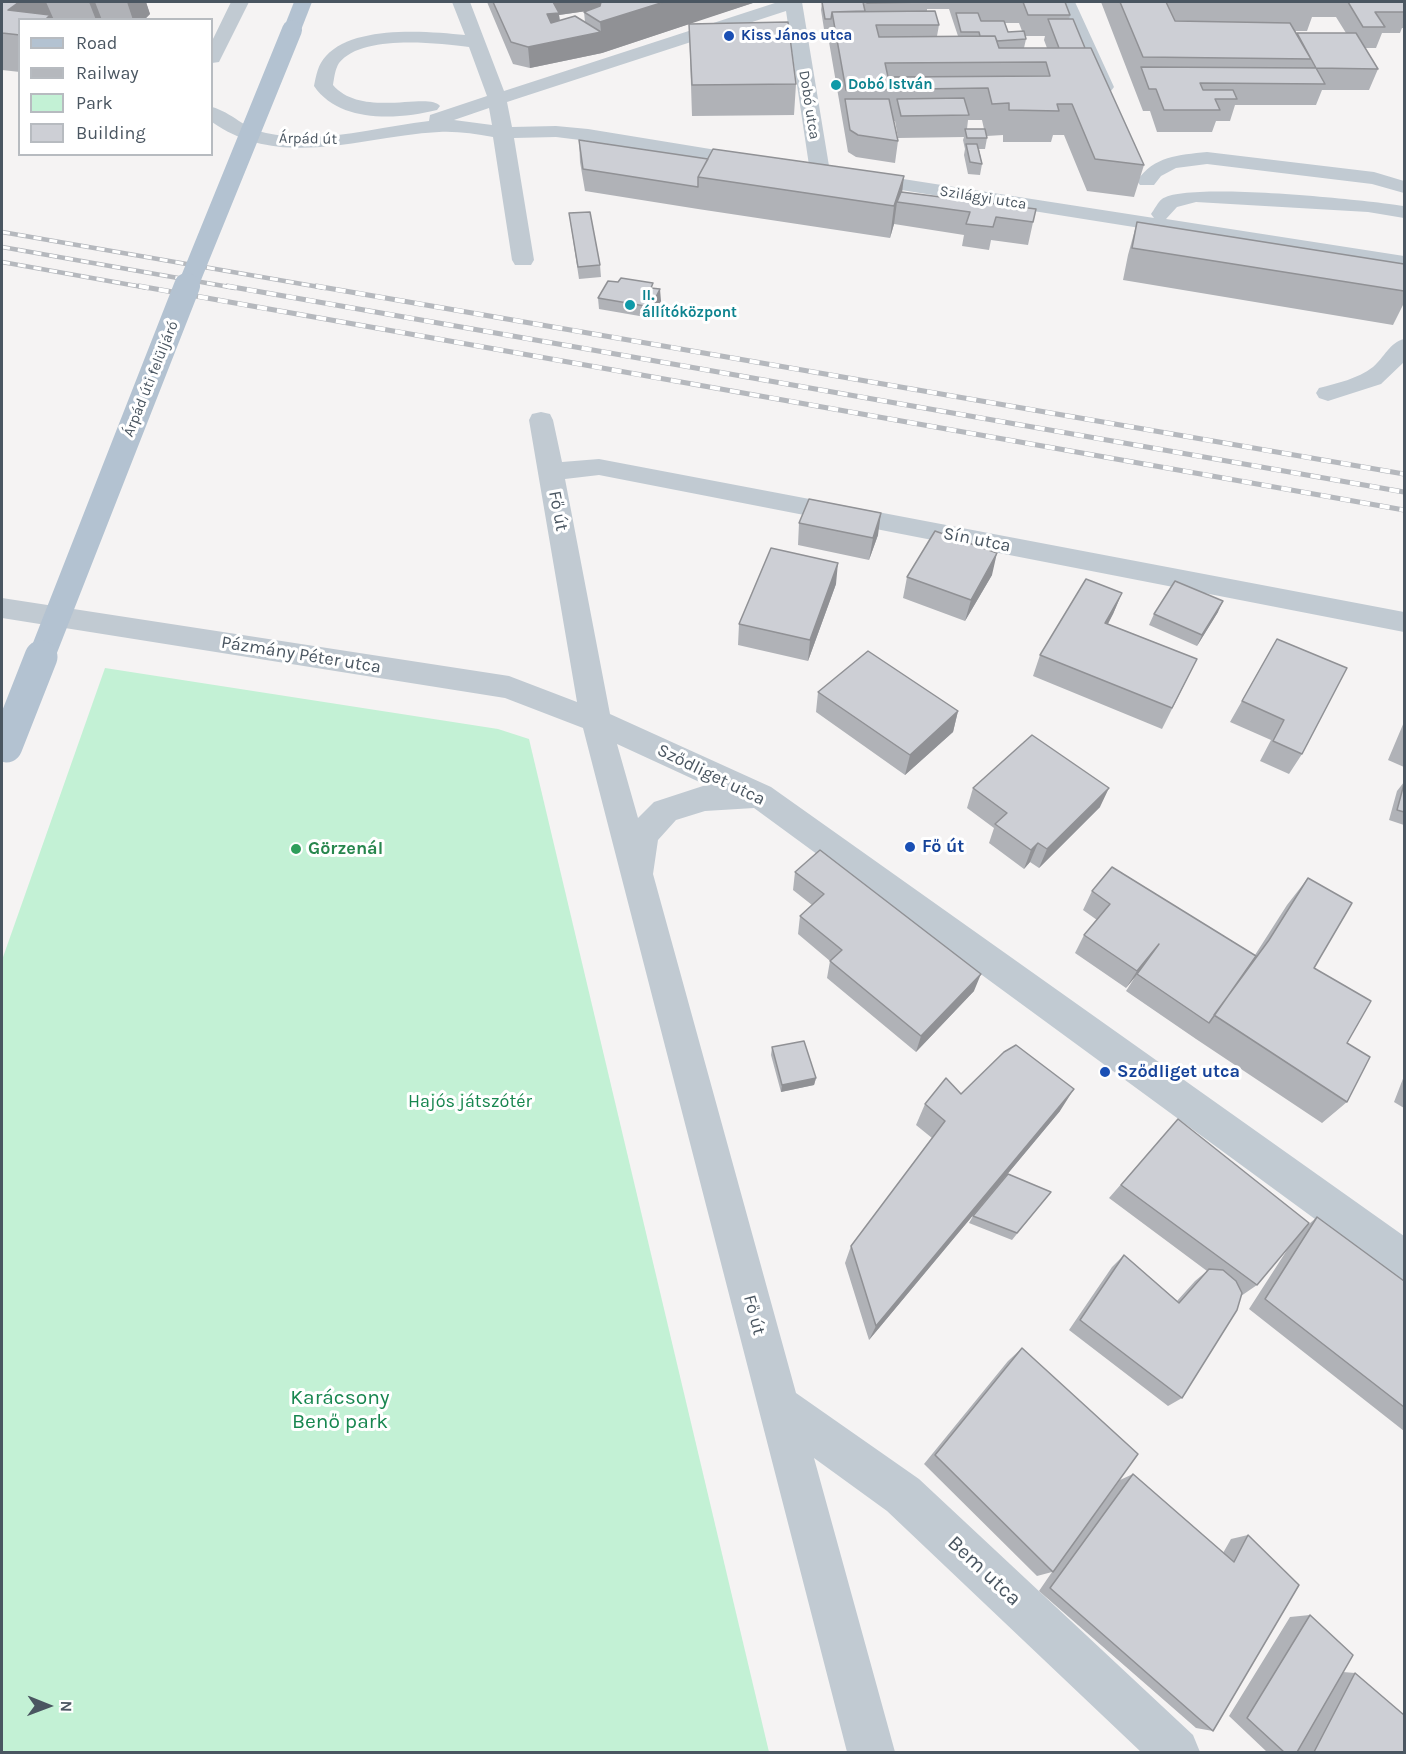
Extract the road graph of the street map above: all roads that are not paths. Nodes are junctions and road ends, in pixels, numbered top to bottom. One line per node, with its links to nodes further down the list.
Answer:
1 (240, 2): 7 (street)
2 (303, 2): 32 (main road, Árpád úti felüljáró, bridge)
3 (461, 2): 6 (street)
4 (794, 2): 8 (street); 18 (street, Dobó utca)
5 (1066, 2): 9 (street)
6 (476, 42): 8 (street); 10 (street)
7 (213, 56)
8 (497, 97): 10 (street, Árpád út); 13 (street); 14 (street)
9 (1113, 106)
10 (468, 108): 12 (street, Árpád út)
11 (213, 114): 12 (street, Árpád út)
12 (410, 128): 13 (street, Árpád út)
13 (504, 132): 14 (street); 23 (street)
14 (562, 132): 16 (street)
15 (1137, 160): 19 (street)
16 (773, 165)
17 (796, 168): 18 (street, Szilágyi utca)
18 (820, 172): 22 (street, Szilágyi utca)
19 (1147, 181): 20 (street); 22 (street)
20 (1404, 187)
21 (1404, 212): 22 (street)
22 (1164, 220): 24 (street, Szilágyi utca)
23 (523, 260)
24 (1404, 262)
25 (1404, 346): 26 (street)
26 (1328, 393)
27 (541, 420): 28 (street, Fő út)
28 (550, 472): 30 (street, Sín utca); 31 (street, Fő út)
29 (2, 608): 31 (street, Pázmány Péter utca)
30 (1404, 622)
31 (596, 721): 33 (street, Sződliget utca); 34 (street, Fő út)
32 (4, 752)
33 (760, 796): 34 (street); 35 (street, Sződliget utca)
34 (638, 880): 36 (street, Fő út)
35 (1404, 1260)
36 (778, 1406): 37 (street, Fő út); 38 (street, Bem utca)
37 (871, 1752)
38 (1176, 1752)

